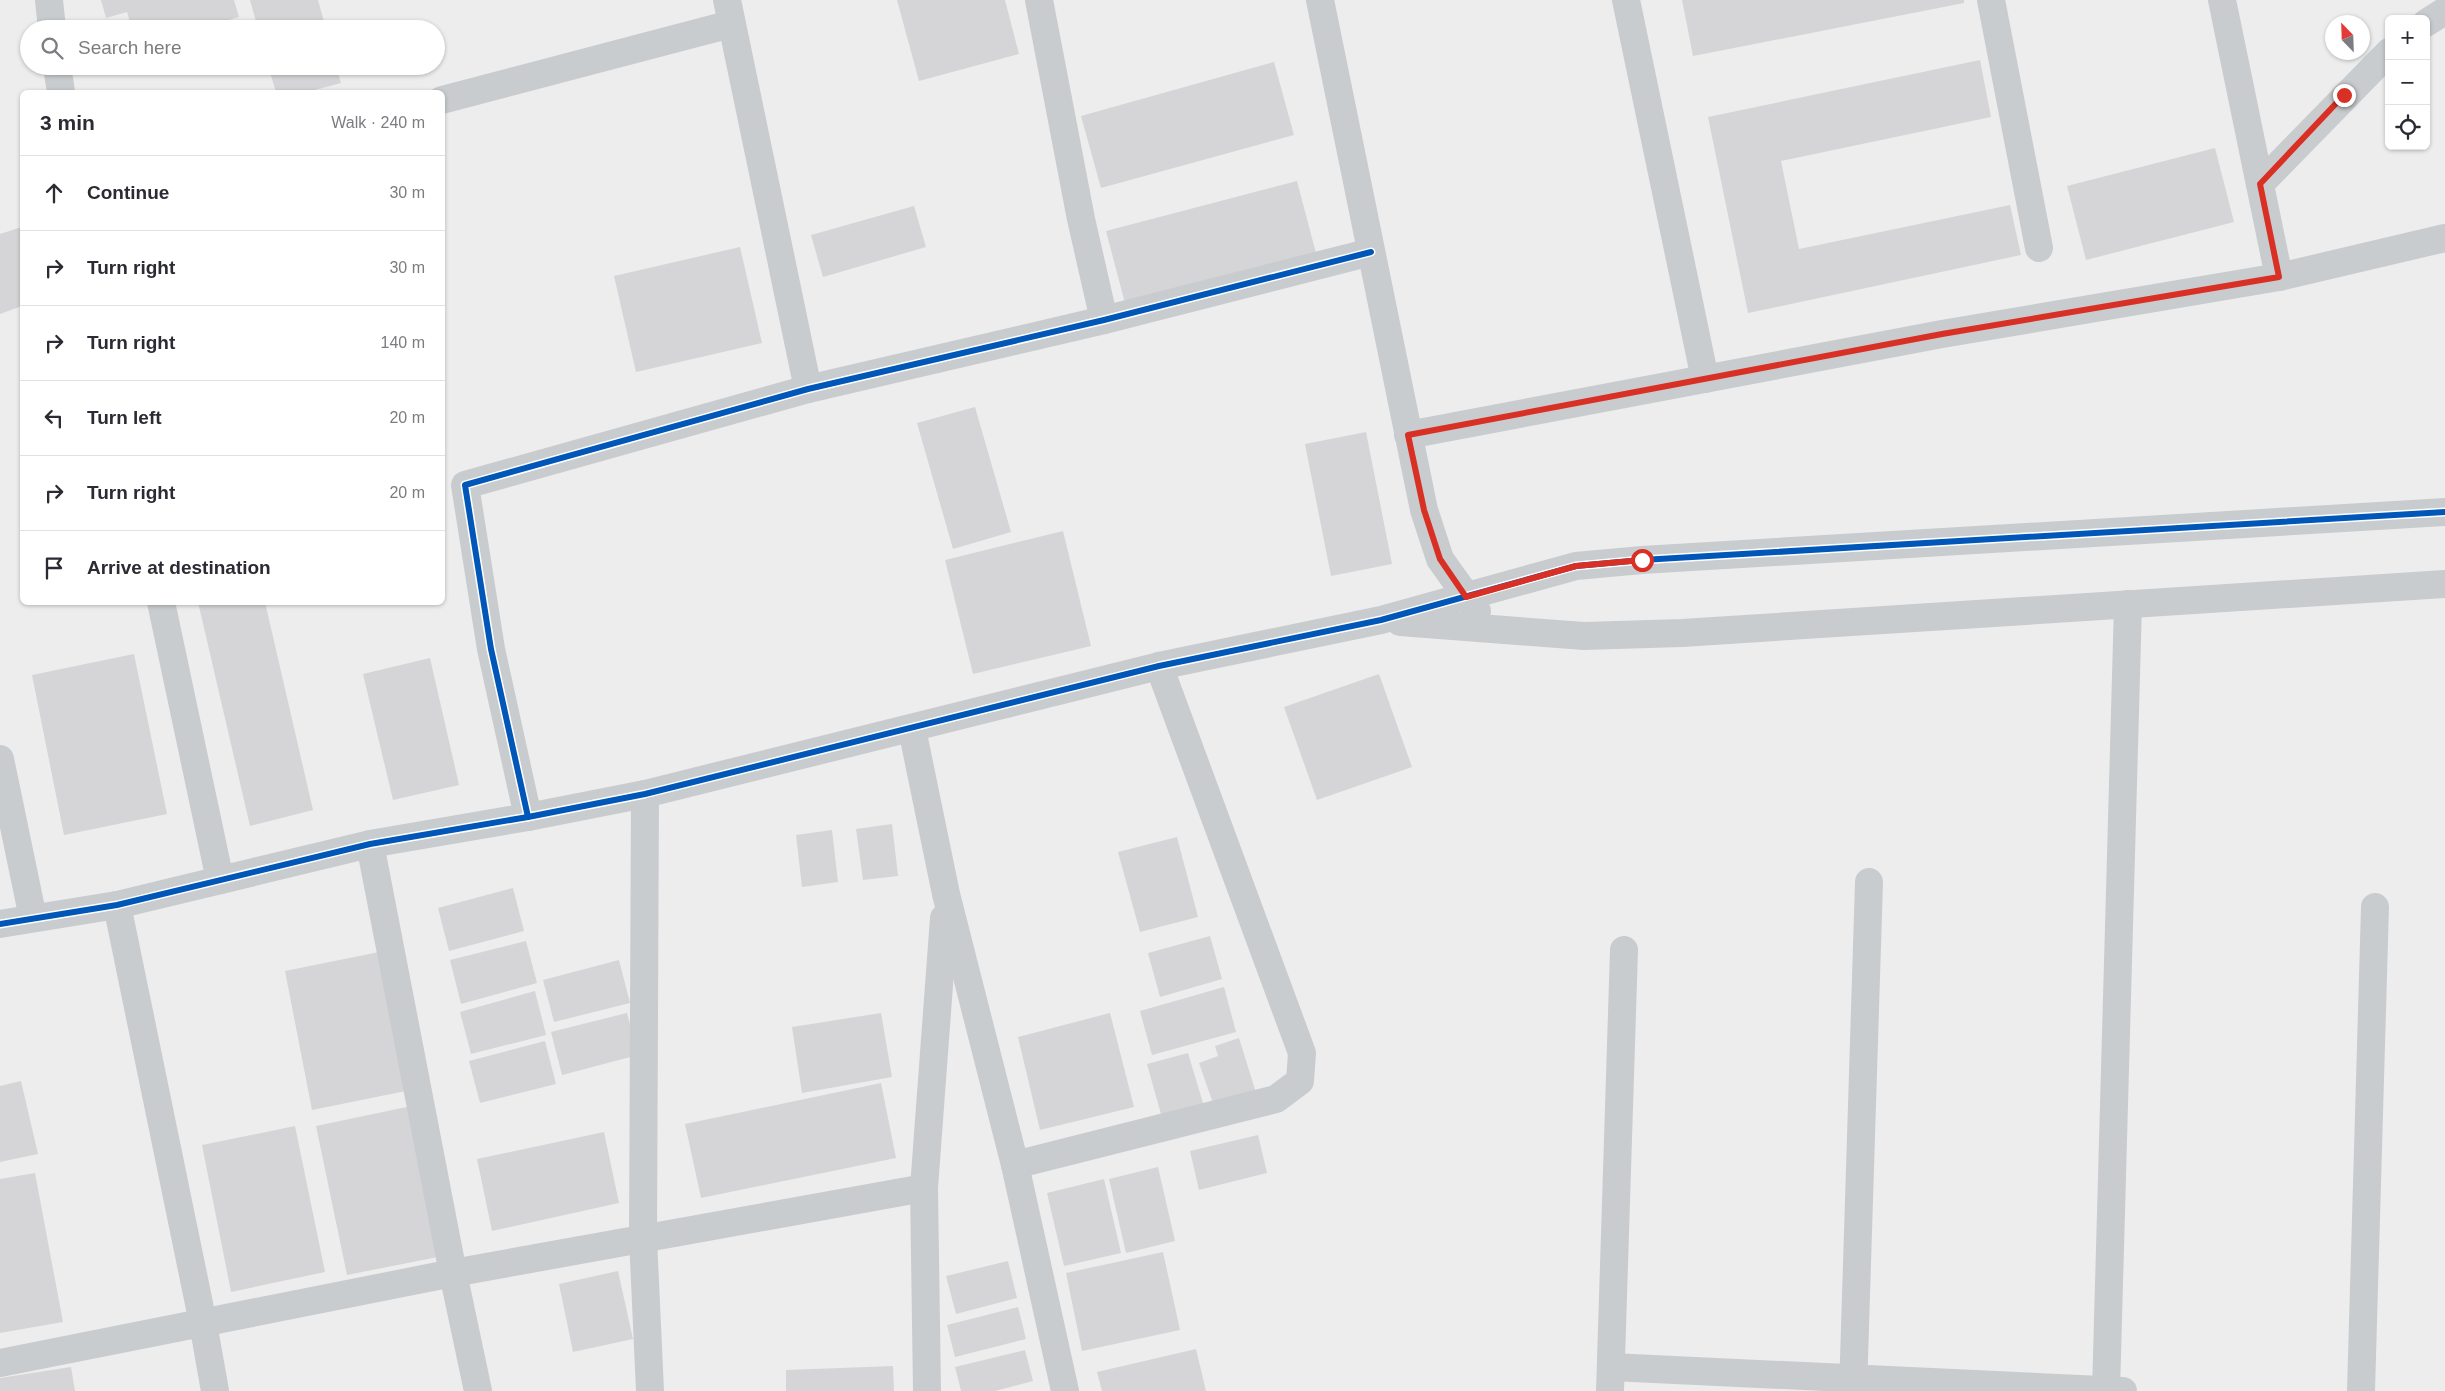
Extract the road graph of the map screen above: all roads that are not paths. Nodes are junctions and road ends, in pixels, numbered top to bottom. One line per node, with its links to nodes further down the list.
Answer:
1 (49, 0): 9 (street)
2 (1038, 0): 20 (street)
3 (1320, 0): 18 (street)
4 (1626, 0): 21 (street)
5 (1991, 0): 17 (street)
6 (2222, 0): 15 (street)
7 (2445, 11): 10 (street)
8 (729, 12): 14 (street); 22 (street)
9 (51, 20)
10 (2430, 20)
11 (2385, 56): 15 (street)
12 (58, 75): 13 (street)
13 (61, 90)
14 (445, 99)
15 (2260, 184): 19 (street)
16 (2445, 238): 19 (street)
17 (2039, 248)
18 (1371, 252): 20 (street); 23 (street)
19 (2279, 277): 21 (street)
20 (1104, 320): 22 (street)
21 (1705, 379): 23 (street)
22 (808, 389): 24 (street)
23 (1408, 435): 27 (street)
24 (454, 487): 36 (street)
25 (2445, 512): 27 (street)
26 (2445, 584): 28 (street)
27 (1466, 597): 30 (street); 31 (street)
28 (2128, 604): 31 (street); 59 (street)
29 (161, 605): 38 (street)
30 (1381, 620): 31 (street); 32 (street)
31 (1493, 629)
32 (1159, 666): 33 (street); 46 (street)
33 (912, 729): 35 (street); 40 (street)
34 (0, 759): 43 (street)
35 (645, 794): 36 (street); 48 (street)
36 (528, 818): 37 (street)
37 (370, 844): 38 (street); 49 (street)
38 (220, 880): 41 (street)
39 (1869, 882): 53 (street)
40 (946, 894): 46 (street); 47 (street)
41 (117, 905): 43 (street); 50 (street)
42 (2375, 907): 61 (street)
43 (33, 918): 44 (street)
44 (0, 924)
45 (1624, 950): 52 (street)
46 (1015, 1165): 58 (street)
47 (924, 1188): 48 (street); 57 (street)
48 (643, 1238): 49 (street); 56 (street)
49 (453, 1274): 50 (street); 55 (street)
50 (203, 1323): 51 (street); 54 (street)
51 (0, 1363)
52 (1611, 1379): 53 (street)
53 (1853, 1385): 59 (street)
54 (215, 1391)
55 (478, 1391)
56 (650, 1391)
57 (927, 1391)
58 (1064, 1391)
59 (2106, 1391): 60 (street)
60 (2123, 1391)
61 (2361, 1391)

